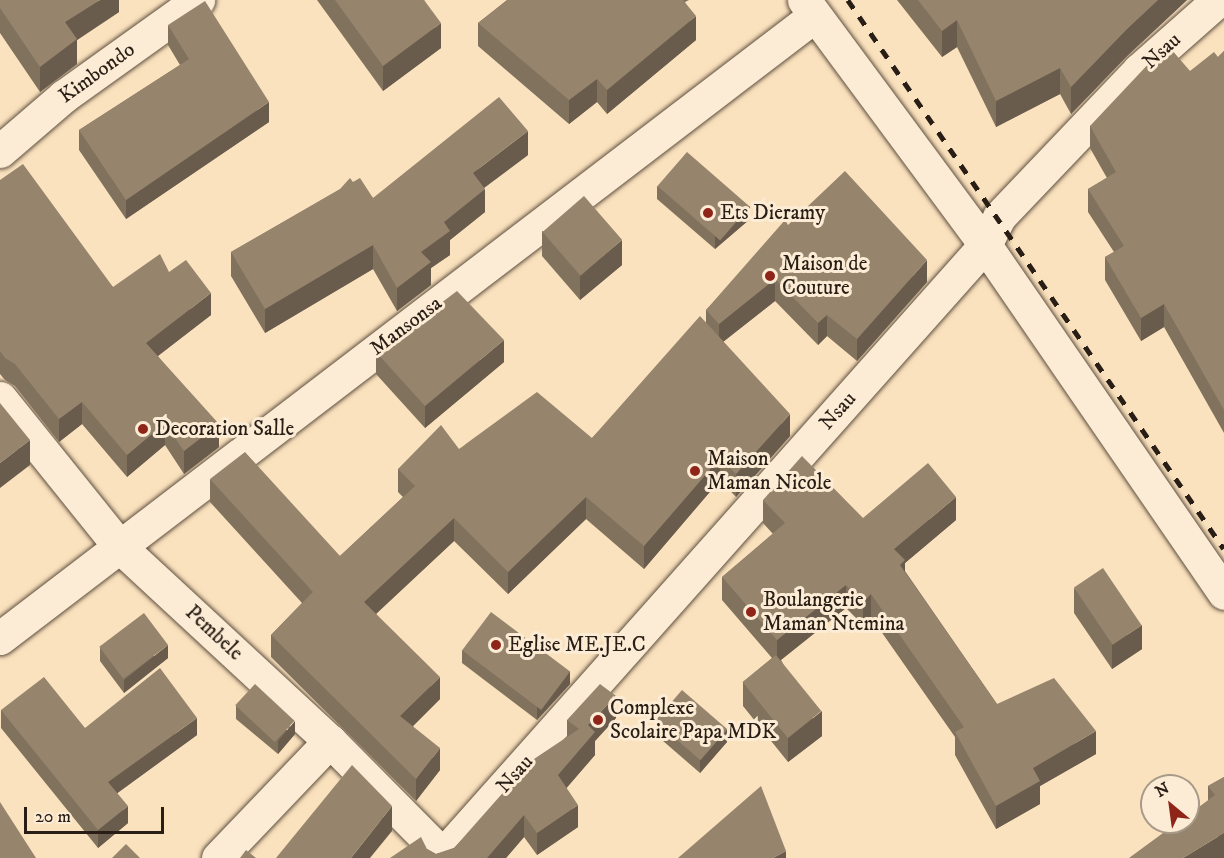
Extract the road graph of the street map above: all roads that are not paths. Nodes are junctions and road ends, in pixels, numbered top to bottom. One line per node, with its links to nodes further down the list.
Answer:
1 (198, 0): 4 (street, Kimbondo)
2 (1218, 0): 5 (street, Nsau)
3 (809, 8): 5 (street); 7 (street, Mansonsa)
4 (0, 151)
5 (985, 245): 8 (street); 11 (street, Nsau)
6 (0, 398): 7 (street, Pembele)
7 (118, 545): 9 (street, Mansonsa); 10 (street, Pembele)
8 (1224, 593)
9 (0, 638)
10 (330, 741): 11 (street, Pembele); 12 (street)
11 (442, 856)
12 (218, 858)

